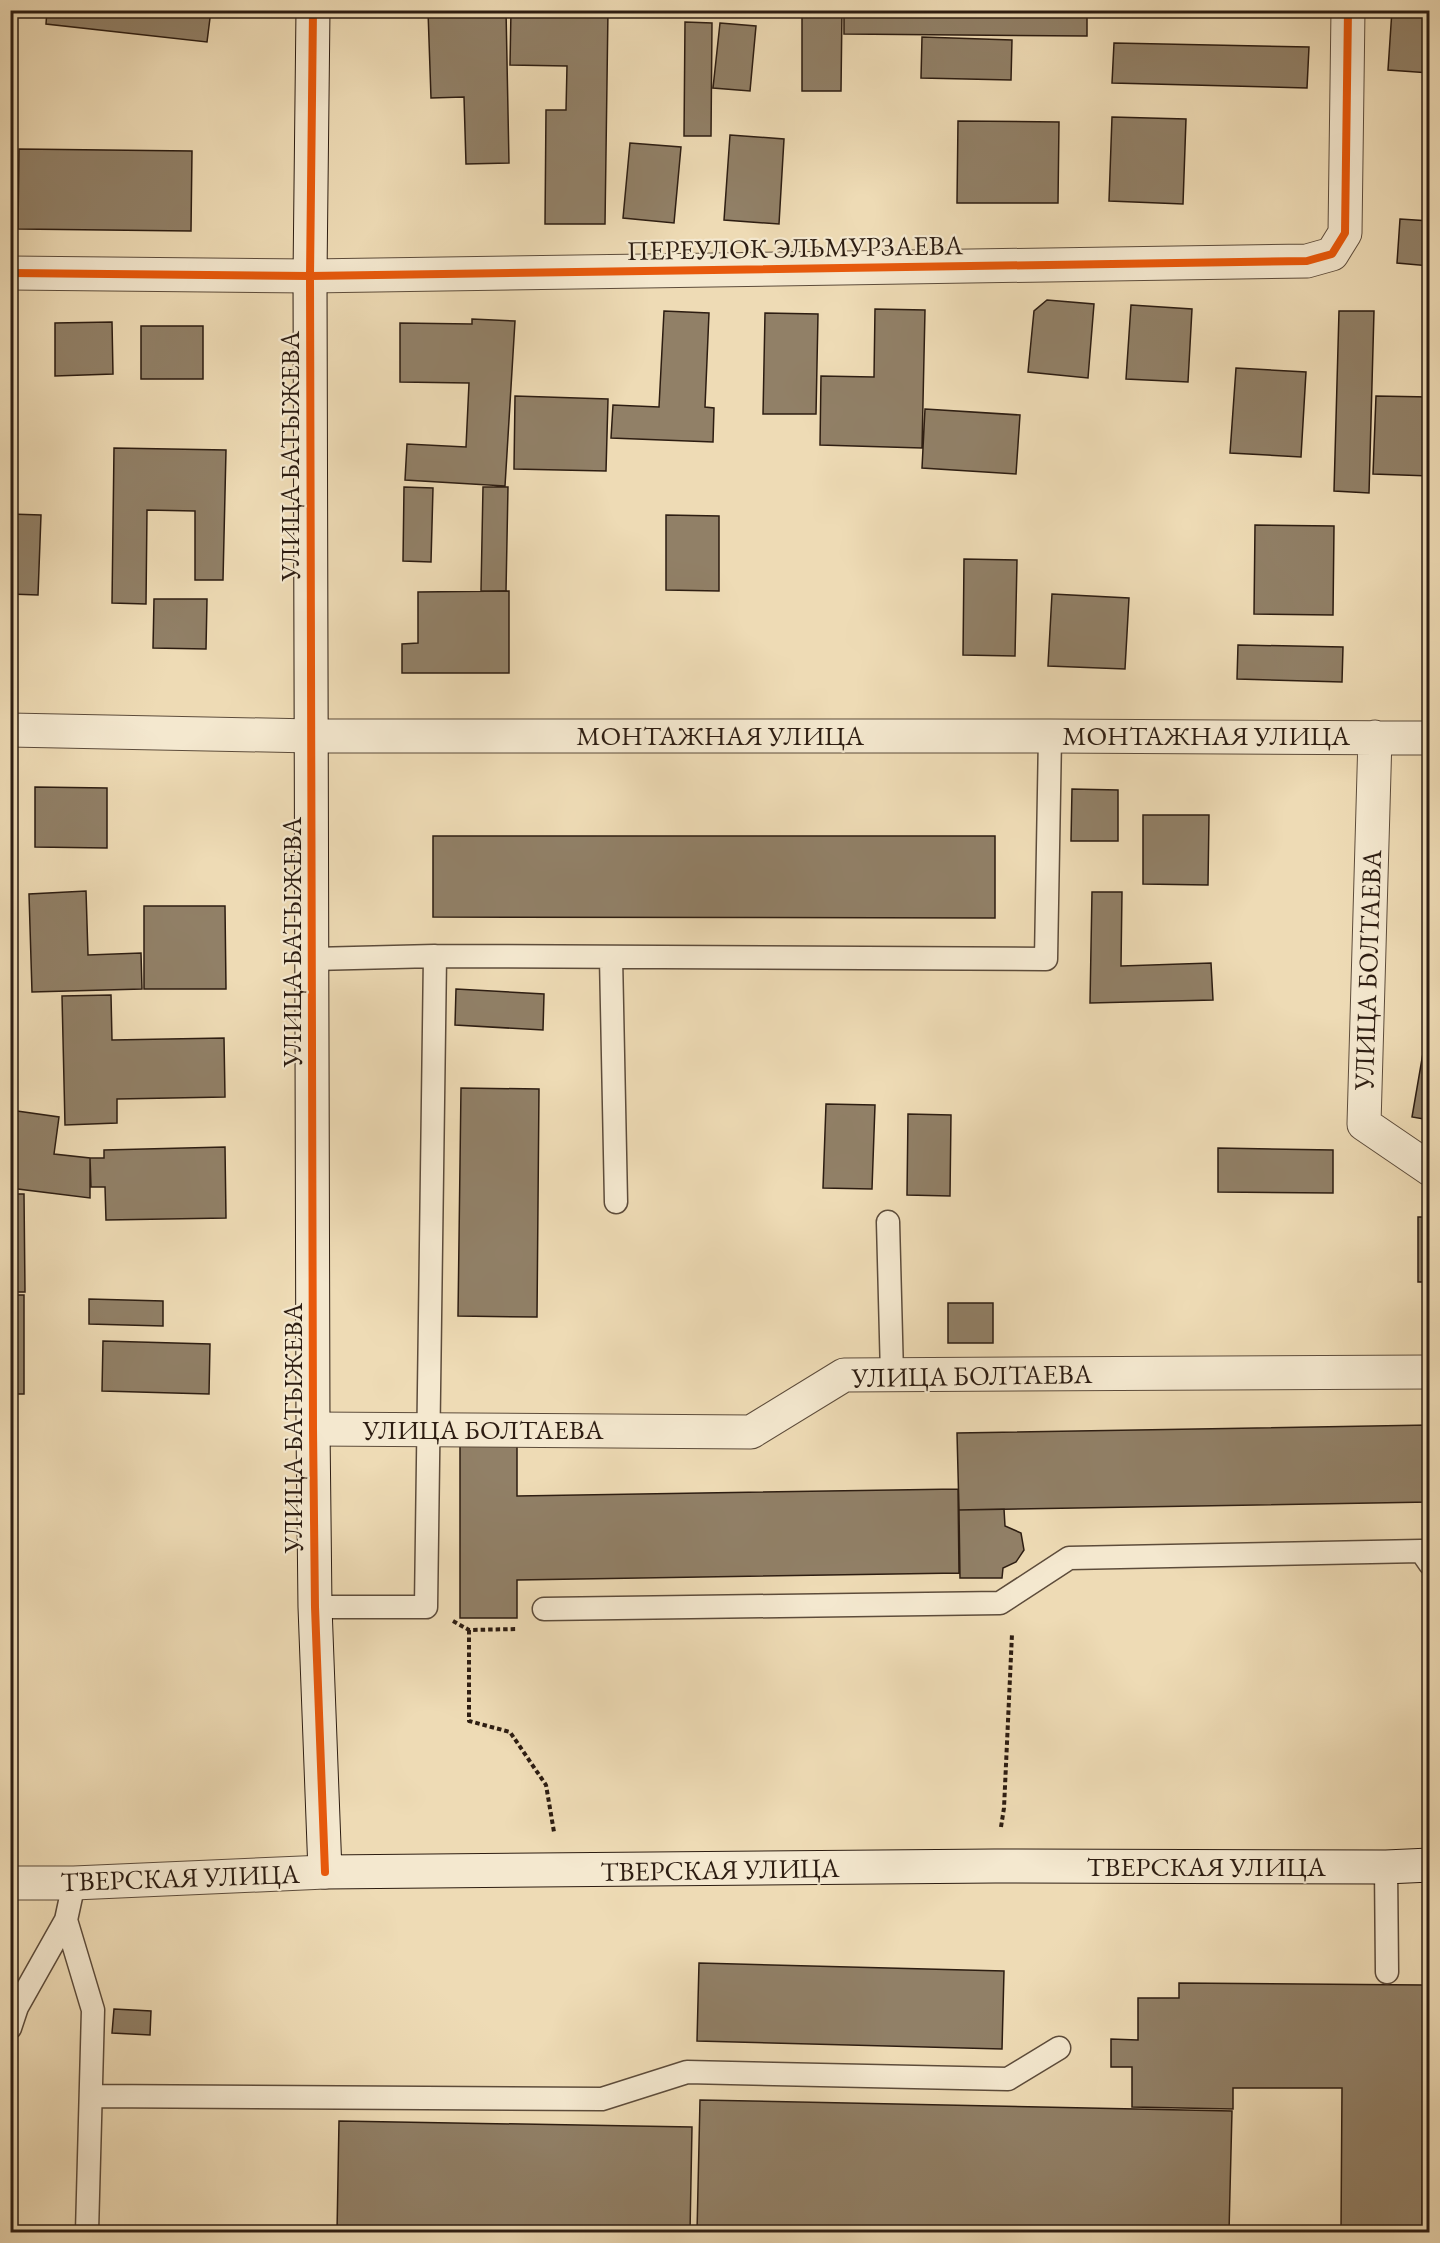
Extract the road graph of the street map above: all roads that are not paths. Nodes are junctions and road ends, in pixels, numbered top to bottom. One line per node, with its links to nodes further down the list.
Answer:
1 (313, 10): 4 (street, УЛИЦА БАТЫЖЕВА)
2 (1348, 10): 4 (street, ПЕРЕУЛОК ЭЛЬМУРЗАЕВА)
3 (10, 273): 4 (street, ПЕРЕУЛОК ЭЛЬМУРЗАЕВА)
4 (310, 276): 6 (street, УЛИЦА БАТЫЖЕВА)
5 (10, 730): 6 (street, МОНТАЖНАЯ УЛИЦА)
6 (312, 736): 7 (street, МОНТАЖНАЯ УЛИЦА); 12 (street, УЛИЦА БАТЫЖЕВА)
7 (1050, 736): 8 (street, МОНТАЖНАЯ УЛИЦА); 11 (lane)
8 (1375, 737): 9 (street, МОНТАЖНАЯ УЛИЦА); 13 (street, УЛИЦА БОЛТАЕВА)
9 (1430, 738)
10 (435, 956): 11 (lane); 12 (lane); 19 (lane)
11 (611, 957): 14 (lane)
12 (313, 959): 18 (street, УЛИЦА БАТЫЖЕВА)
13 (1430, 1168)
14 (616, 1202)
15 (888, 1222): 17 (lane)
16 (1430, 1372): 17 (street, УЛИЦА БОЛТАЕВА)
17 (892, 1375): 19 (street, УЛИЦА БОЛТАЕВА)
18 (313, 1429): 19 (street, УЛИЦА БОЛТАЕВА); 21 (street, УЛИЦА БАТЫЖЕВА)
19 (429, 1429): 21 (lane)
20 (1430, 1564): 22 (lane)
21 (315, 1607): 25 (street, УЛИЦА БАТЫЖЕВА)
22 (544, 1608)
23 (1430, 1865): 24 (street, ТВЕРСКАЯ УЛИЦА)
24 (1386, 1868): 25 (street, ТВЕРСКАЯ УЛИЦА); 29 (lane)
25 (325, 1872): 27 (street, ТВЕРСКАЯ УЛИЦА)
26 (10, 1883): 27 (street, ТВЕРСКАЯ УЛИЦА)
27 (74, 1883): 28 (lane)
28 (66, 1920): 30 (lane); 32 (lane)
29 (1387, 1972)
30 (10, 2028)
31 (1059, 2048): 32 (lane)
32 (91, 2096): 33 (lane)
33 (87, 2232)

